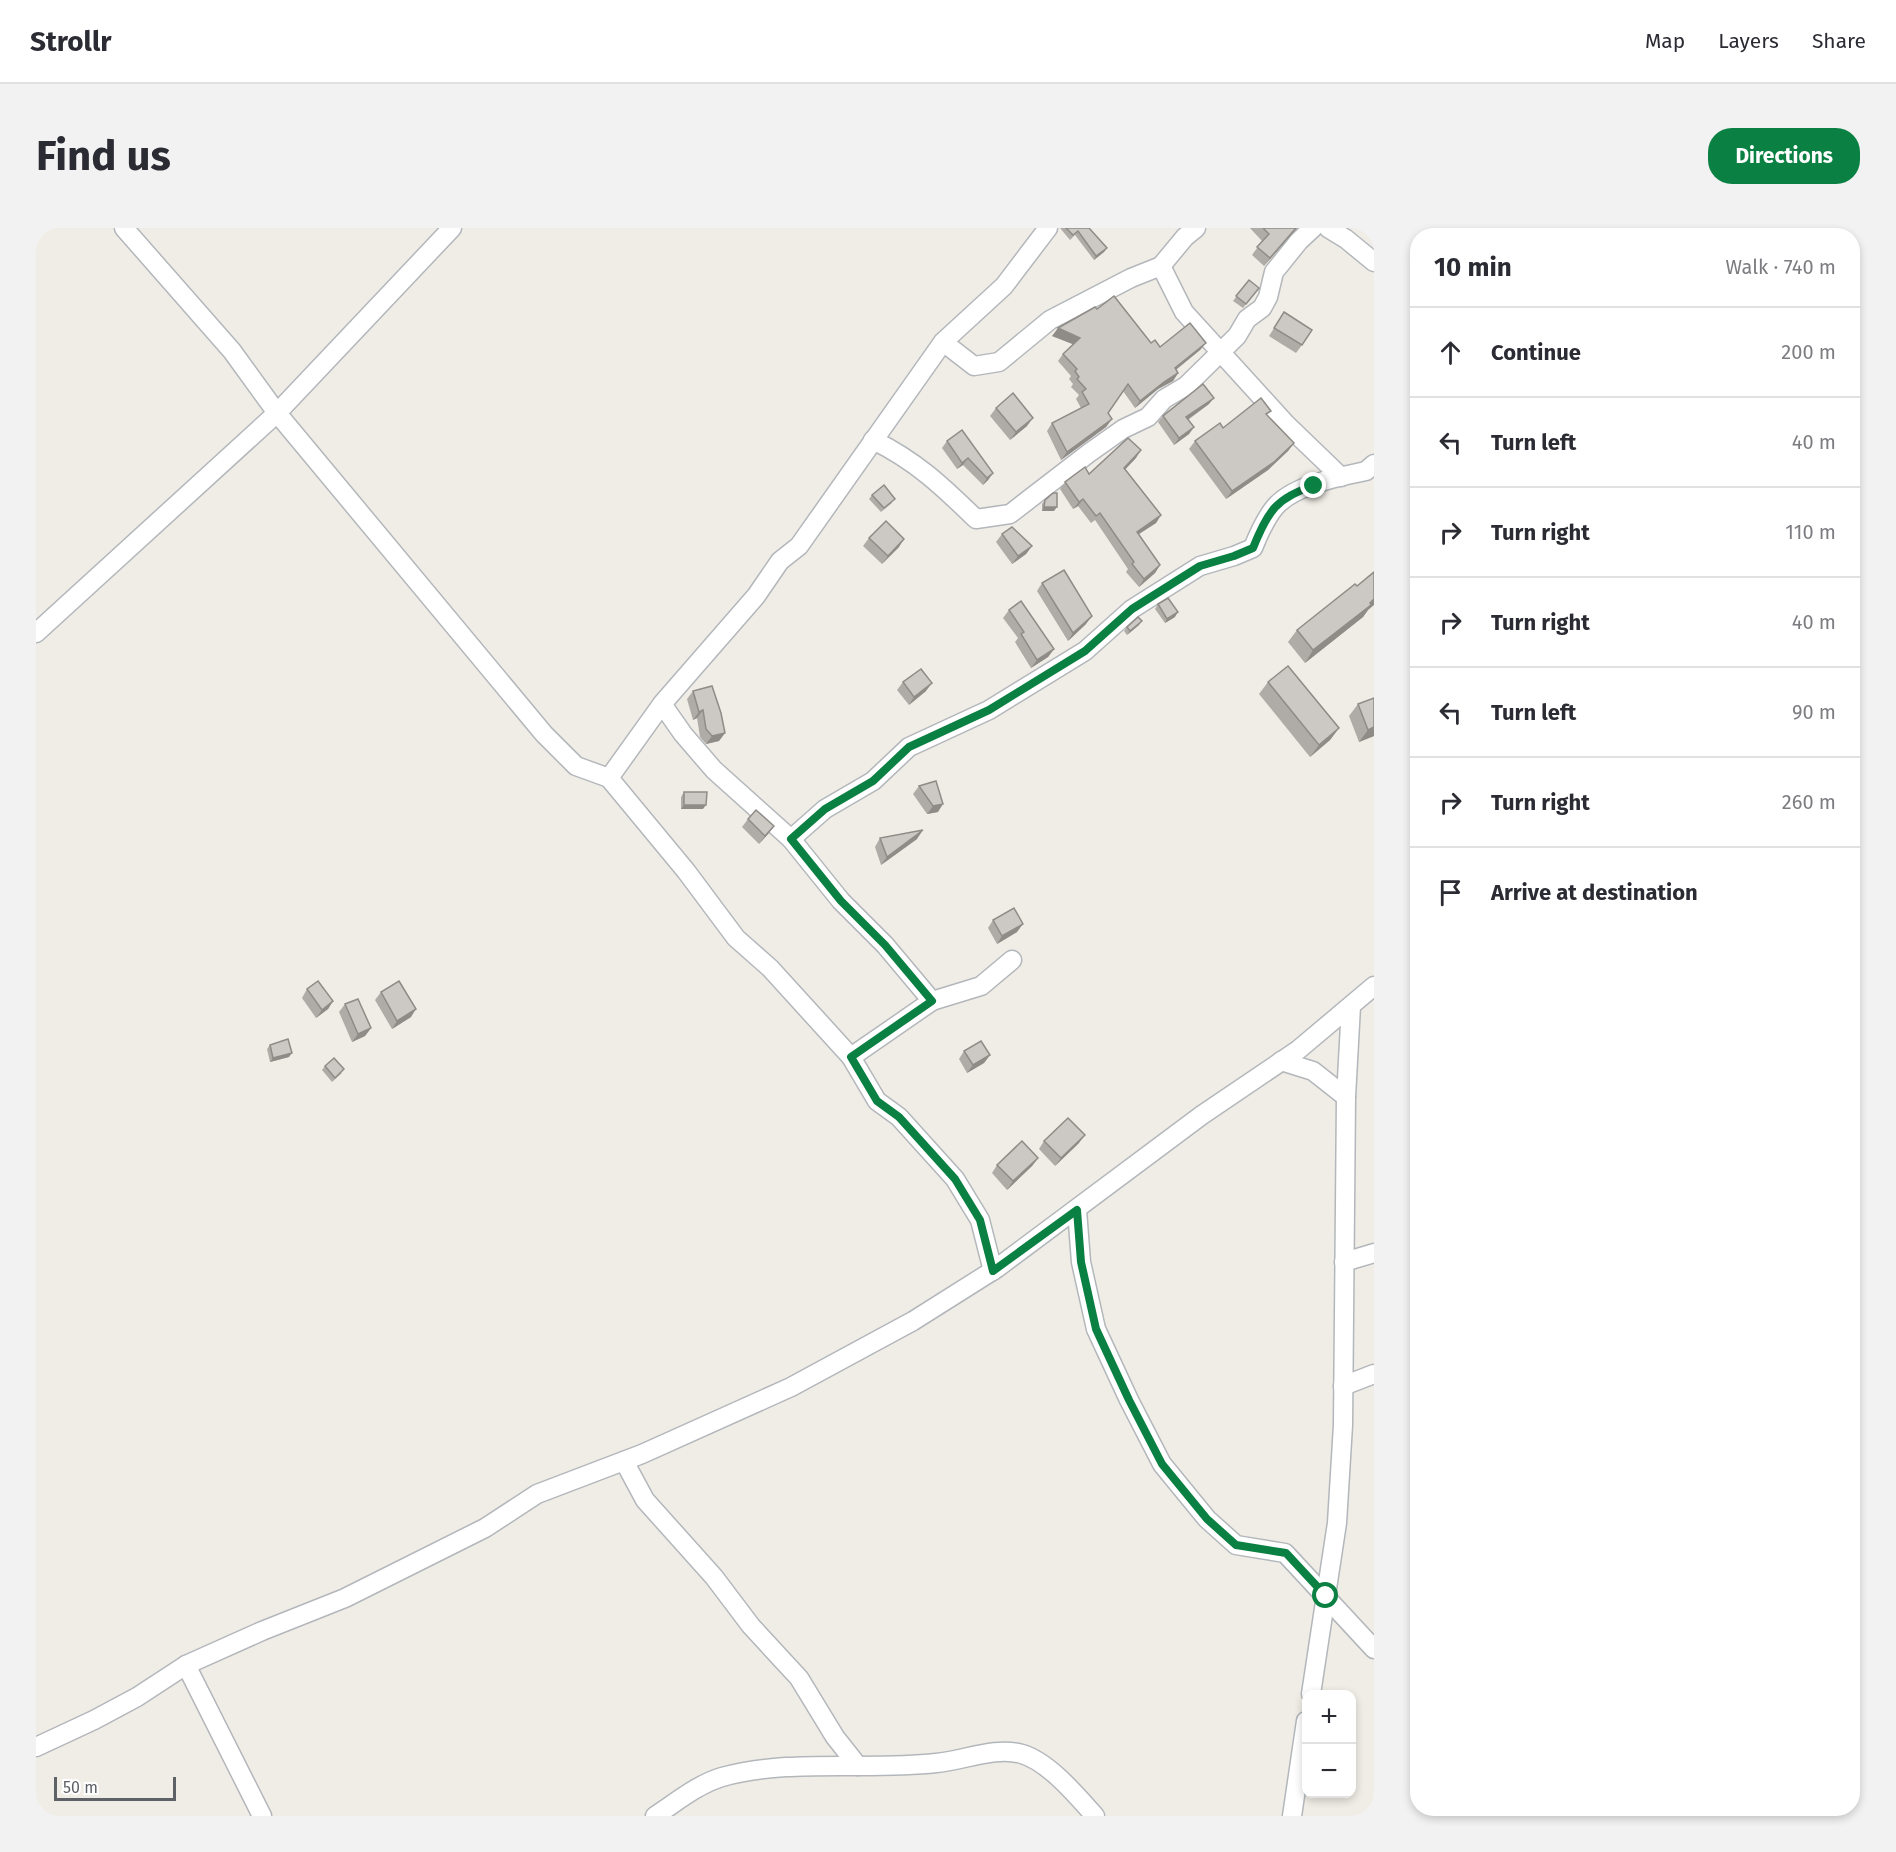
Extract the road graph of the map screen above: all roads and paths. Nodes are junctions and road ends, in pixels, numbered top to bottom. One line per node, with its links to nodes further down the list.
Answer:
1 (124, 228): 11 (street)
2 (452, 228): 11 (street)
3 (1048, 228): 9 (street)
4 (1196, 228): 8 (street)
5 (1313, 228): 10 (street)
6 (1328, 228): 7 (street)
7 (1374, 262)
8 (1161, 266): 9 (street); 10 (street)
9 (943, 342): 12 (street)
10 (1221, 352): 12 (street); 14 (street)
11 (277, 413): 15 (street); 17 (street)
12 (873, 440): 16 (street)
13 (1374, 464): 14 (street)
14 (1341, 477): 18 (street)
15 (36, 633)
16 (662, 704): 17 (street); 18 (street)
17 (609, 778): 23 (street)
18 (791, 839): 21 (street)
19 (1012, 960): 21 (street)
20 (1374, 986): 22 (street)
21 (932, 1001): 23 (street)
22 (1351, 1006): 24 (street); 25 (street)
23 (851, 1057): 29 (street)
24 (1281, 1061): 25 (street); 26 (street)
25 (1346, 1097): 28 (street)
26 (1077, 1210): 29 (street); 33 (street)
27 (1374, 1253): 28 (street)
28 (1344, 1262): 31 (street)
29 (993, 1271): 32 (street)
30 (1374, 1374): 31 (street)
31 (1343, 1386): 33 (street)
32 (624, 1461): 35 (street); 37 (street)
33 (1326, 1596): 34 (street); 36 (street)
34 (1374, 1649)
35 (186, 1665): 39 (street); 42 (street)
36 (1312, 1690)
37 (836, 1737): 40 (street); 41 (street)
38 (1303, 1744): 45 (street)
39 (36, 1747)
40 (858, 1766): 41 (street); 44 (street)
41 (818, 1767): 43 (street)
42 (262, 1816)
43 (655, 1816)
44 (1095, 1816)
45 (1292, 1816)

